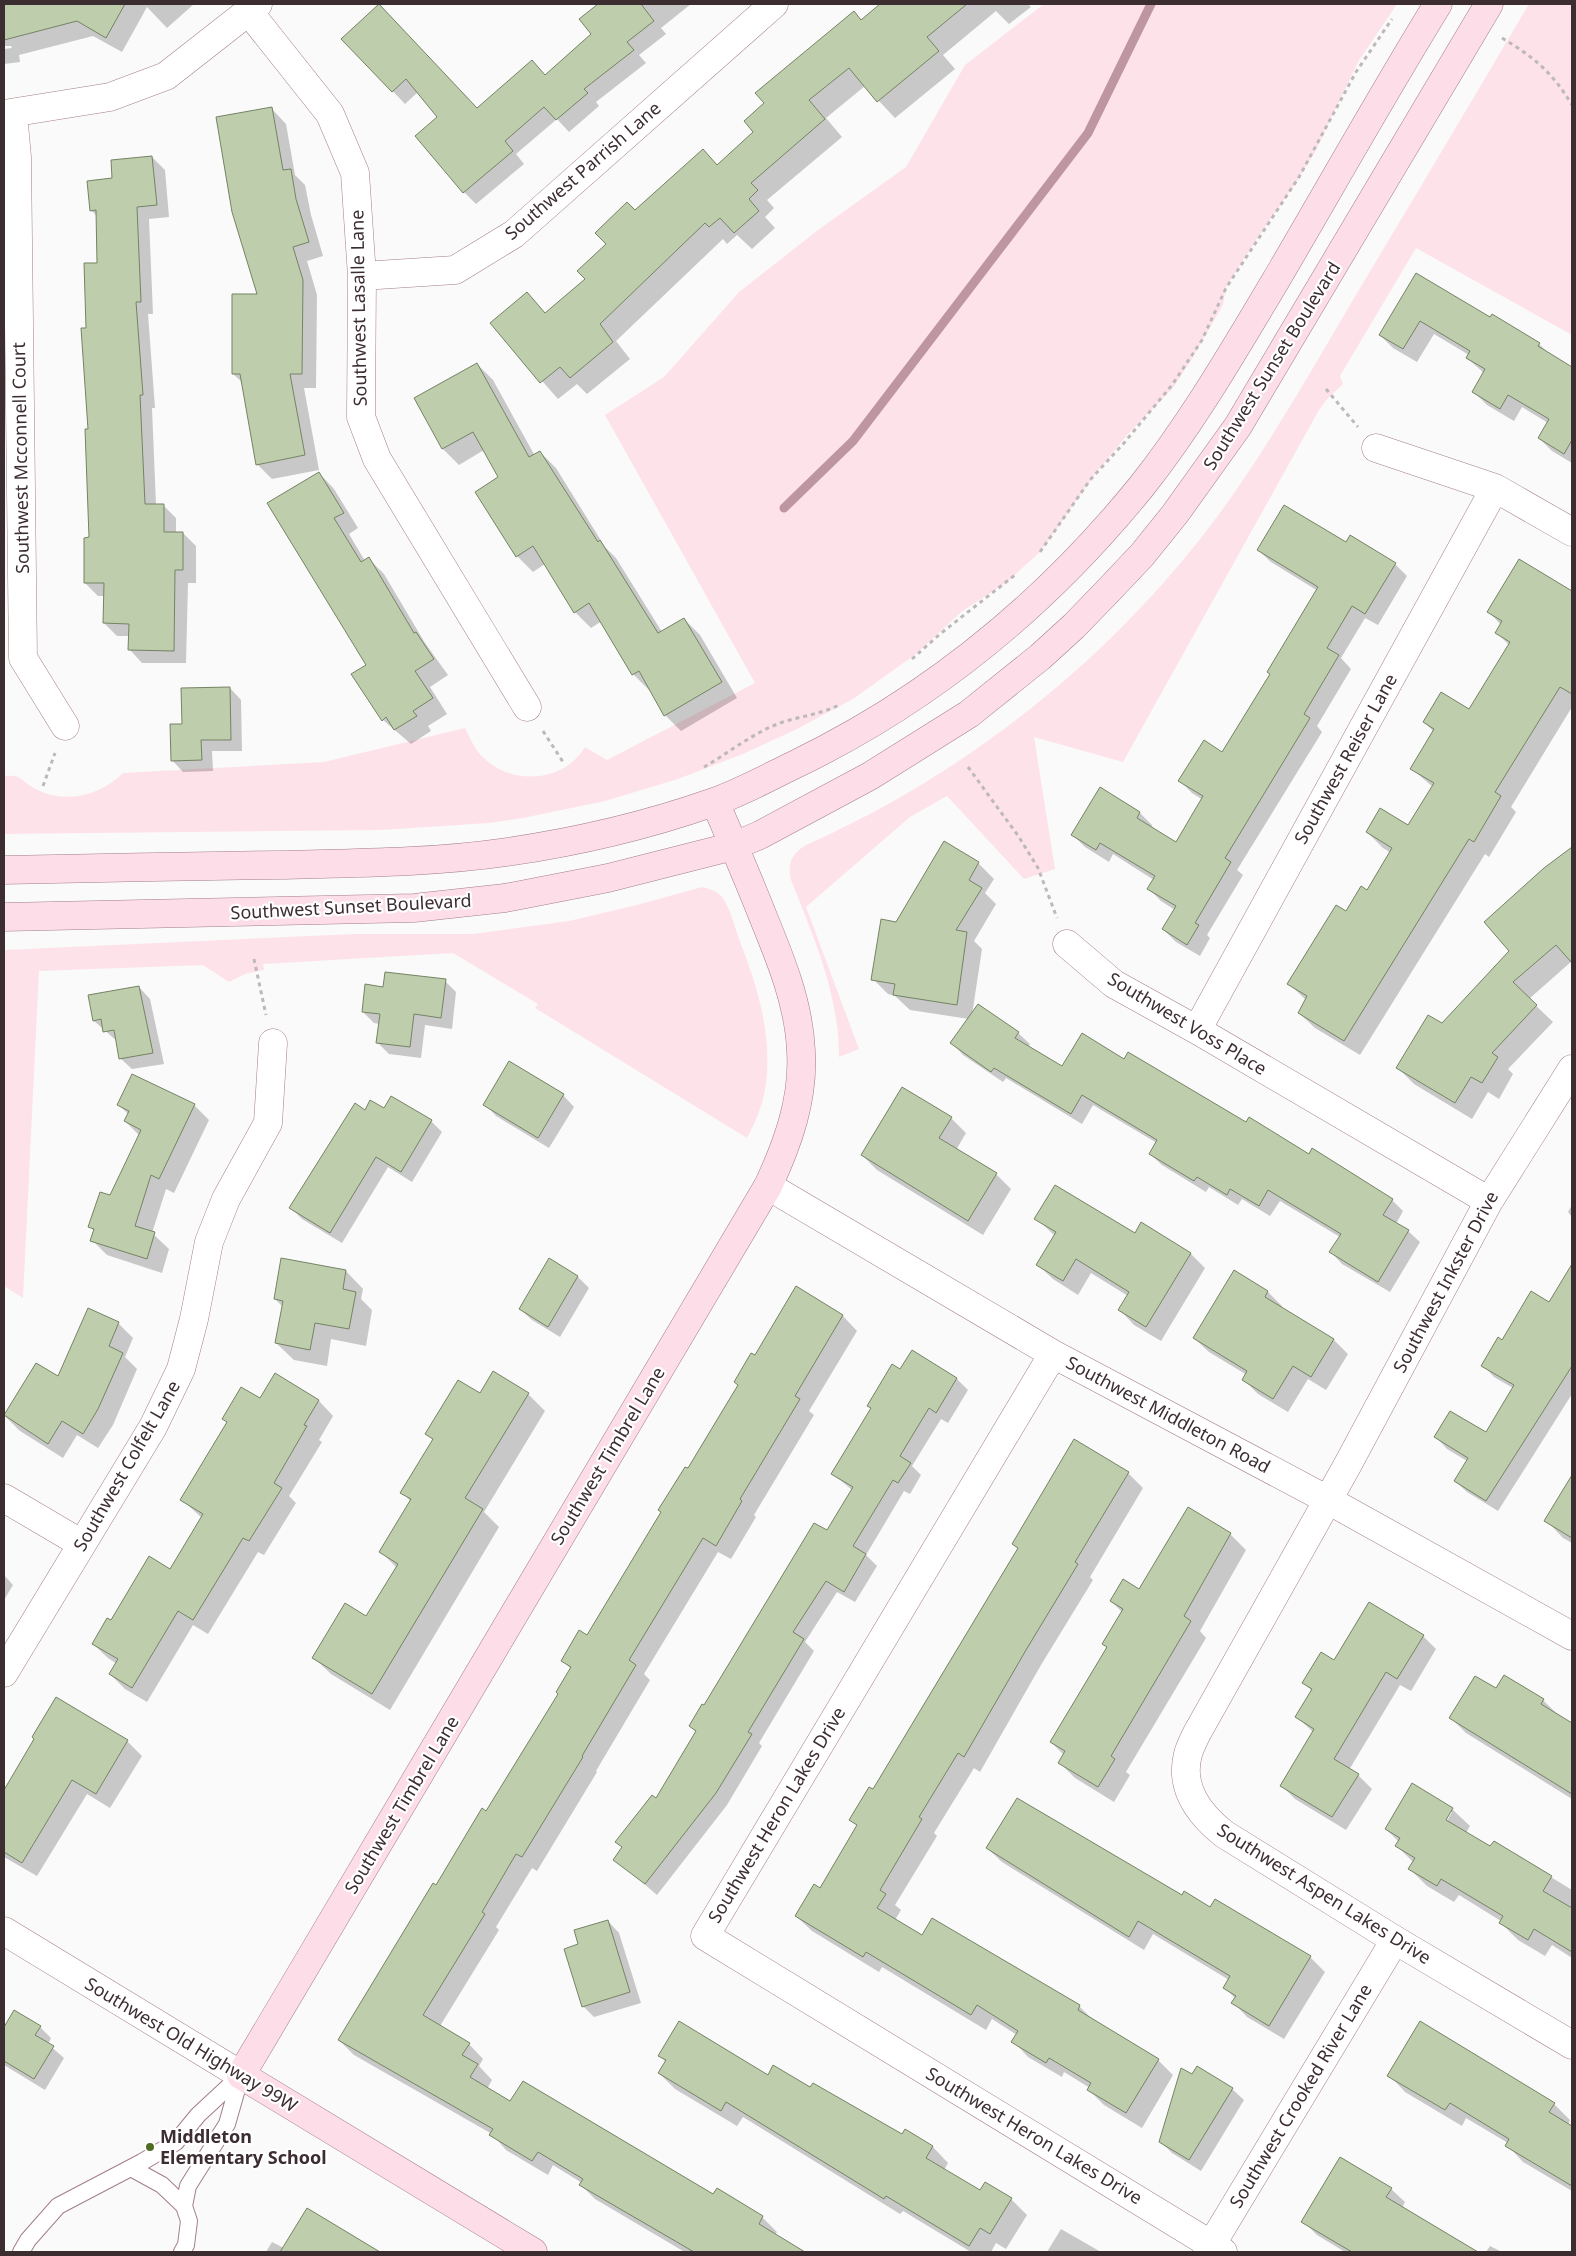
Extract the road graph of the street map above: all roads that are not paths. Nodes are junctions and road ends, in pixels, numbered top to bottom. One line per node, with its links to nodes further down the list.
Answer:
1 (774, 4): 6 (street, Southwest Parrish Lane)
2 (1438, 4): 12 (main road)
3 (254, 8): 5 (street); 6 (street, Southwest Lasalle Lane)
4 (1483, 14): 13 (main road, Southwest Sunset Boulevard)
5 (8, 114): 11 (street, Southwest Mcconnell Court)
6 (362, 276): 10 (street, Southwest Lasalle Lane)
7 (1376, 448): 8 (street)
8 (1495, 488): 9 (street); 17 (street, Southwest Reiser Lane)
9 (1572, 532)
10 (527, 708)
11 (65, 726)
12 (715, 802): 13 (main road, Southwest Timbrel Lane); 14 (main road)
13 (734, 846): 15 (main road, Southwest Sunset Boulevard); 20 (main road, Southwest Timbrel Lane)
14 (4, 870)
15 (4, 917)
16 (1068, 944): 17 (street, Southwest Voss Place)
17 (1197, 1030): 21 (street, Southwest Voss Place)
18 (273, 1042): 25 (street, Southwest Colfelt Lane)
19 (1572, 1069): 21 (street, Southwest Inkster Drive)
20 (768, 1186): 22 (street, Southwest Middleton Road); 31 (main road, Southwest Timbrel Lane)
21 (1489, 1201): 24 (street, Southwest Inkster Drive)
22 (1053, 1354): 24 (street, Southwest Middleton Road); 34 (street, Southwest Heron Lakes Drive)
23 (4, 1498): 25 (street)
24 (1328, 1500): 26 (street, Southwest Middleton Road); 29 (street, Southwest Aspen Lakes Drive)
25 (82, 1544): 27 (street, Southwest Colfelt Lane)
26 (1572, 1636)
27 (4, 1673)
28 (4, 1931): 31 (street, Southwest Old Highway 99W)
29 (1395, 1940): 30 (street, Southwest Aspen Lakes Drive); 34 (street, Southwest Crooked River Lane)
30 (1572, 2045)
31 (242, 2075): 32 (lane); 33 (lane); 37 (main road, Southwest Old Highway 99W)
32 (131, 2168): 33 (lane); 35 (lane)
33 (184, 2206): 36 (lane)
34 (1214, 2250)
35 (21, 2252)
36 (182, 2252)
37 (533, 2252)

